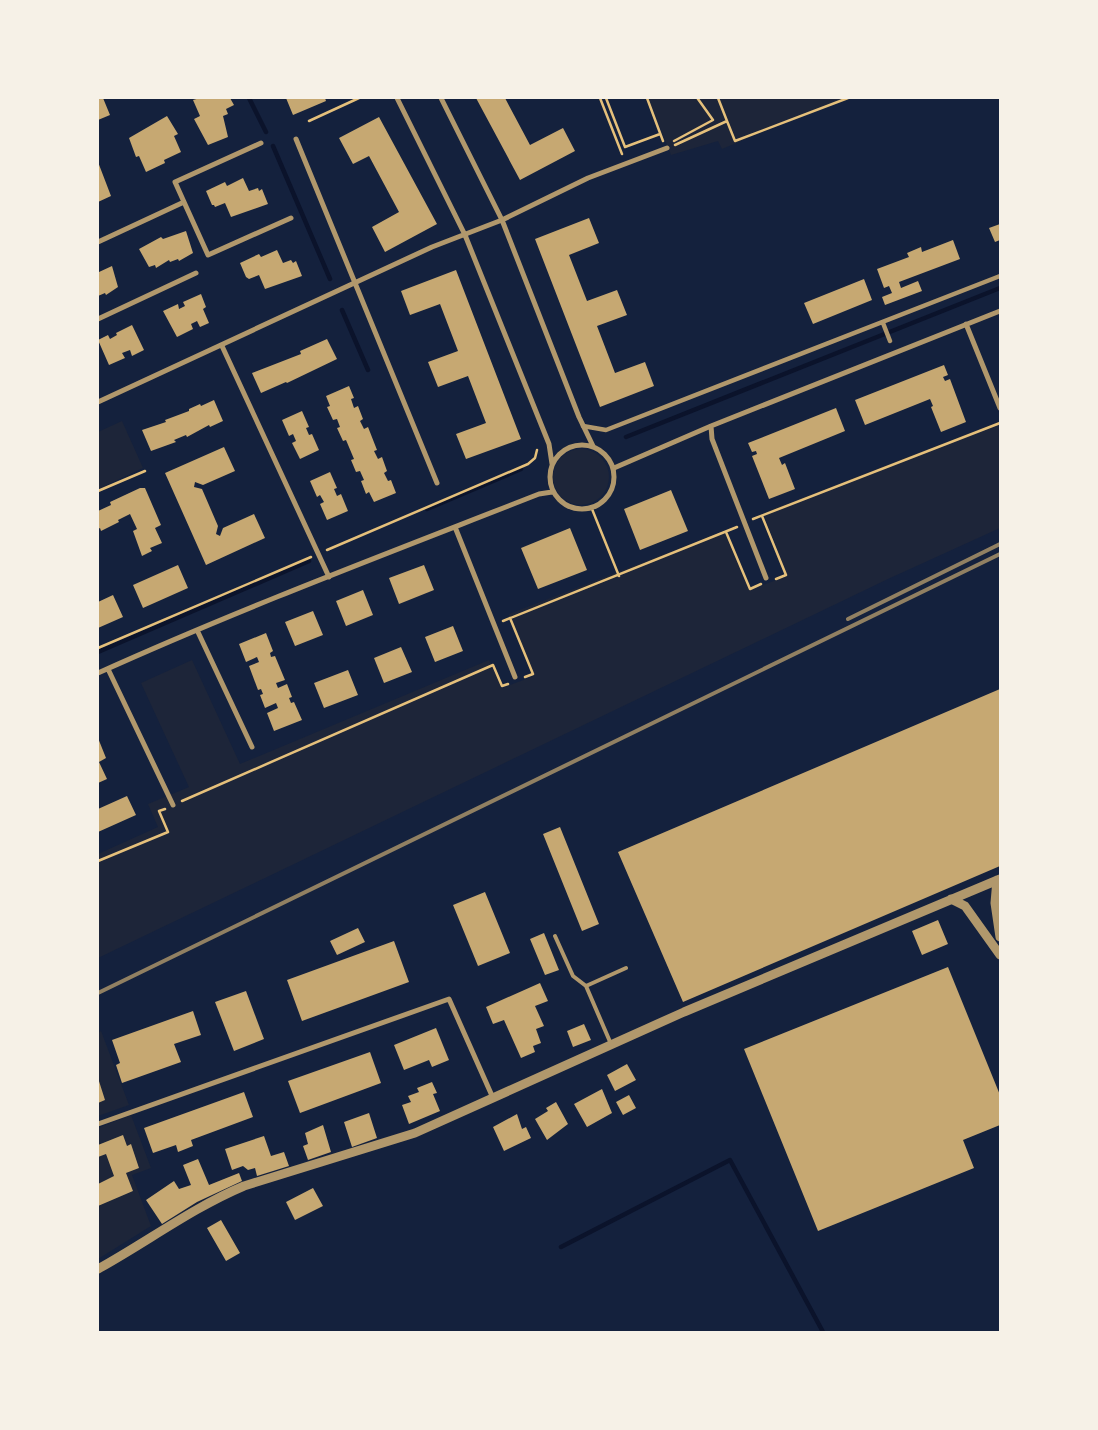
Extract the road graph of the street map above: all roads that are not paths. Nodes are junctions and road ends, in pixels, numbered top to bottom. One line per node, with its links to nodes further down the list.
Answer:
1 (398, 98): 9 (street)
2 (441, 98): 8 (street)
3 (296, 139): 13 (street)
4 (261, 142): 6 (street)
5 (668, 148): 8 (street)
6 (184, 202): 7 (street); 10 (street)
7 (291, 218)
8 (502, 220): 9 (street); 22 (street)
9 (466, 235): 13 (street); 25 (street)
10 (98, 242)
11 (196, 273): 15 (street)
12 (1000, 276): 17 (street)
13 (356, 283): 19 (street); 27 (street)
14 (1000, 311): 16 (street)
15 (98, 320)
16 (966, 324): 21 (street); 23 (street)
17 (884, 325): 18 (street); 22 (street)
18 (889, 340)
19 (222, 346): 20 (street); 30 (street)
20 (98, 402)
21 (1000, 408)
22 (583, 426): 24 (street)
23 (711, 426): 26 (street); 31 (street)
24 (593, 446): 25 (street); 26 (street)
25 (552, 464): 28 (street)
26 (614, 468): 28 (street)
27 (437, 483)
28 (552, 492): 29 (street)
29 (455, 527): 30 (street); 35 (street)
30 (329, 577): 32 (street)
31 (766, 578)
32 (197, 630): 33 (street); 36 (street)
33 (108, 669): 34 (street); 37 (street)
34 (98, 674)
35 (516, 679)
36 (252, 747)
37 (173, 805)
38 (999, 880): 39 (street); 41 (street)
39 (951, 899): 42 (street); 45 (street)
40 (555, 936): 44 (lane)
41 (1000, 937)
42 (1000, 954)
43 (626, 968): 44 (lane)
44 (586, 986): 45 (lane)
45 (611, 1044): 46 (street)
46 (494, 1099): 47 (street); 48 (street)
47 (98, 1124)
48 (98, 1269)

